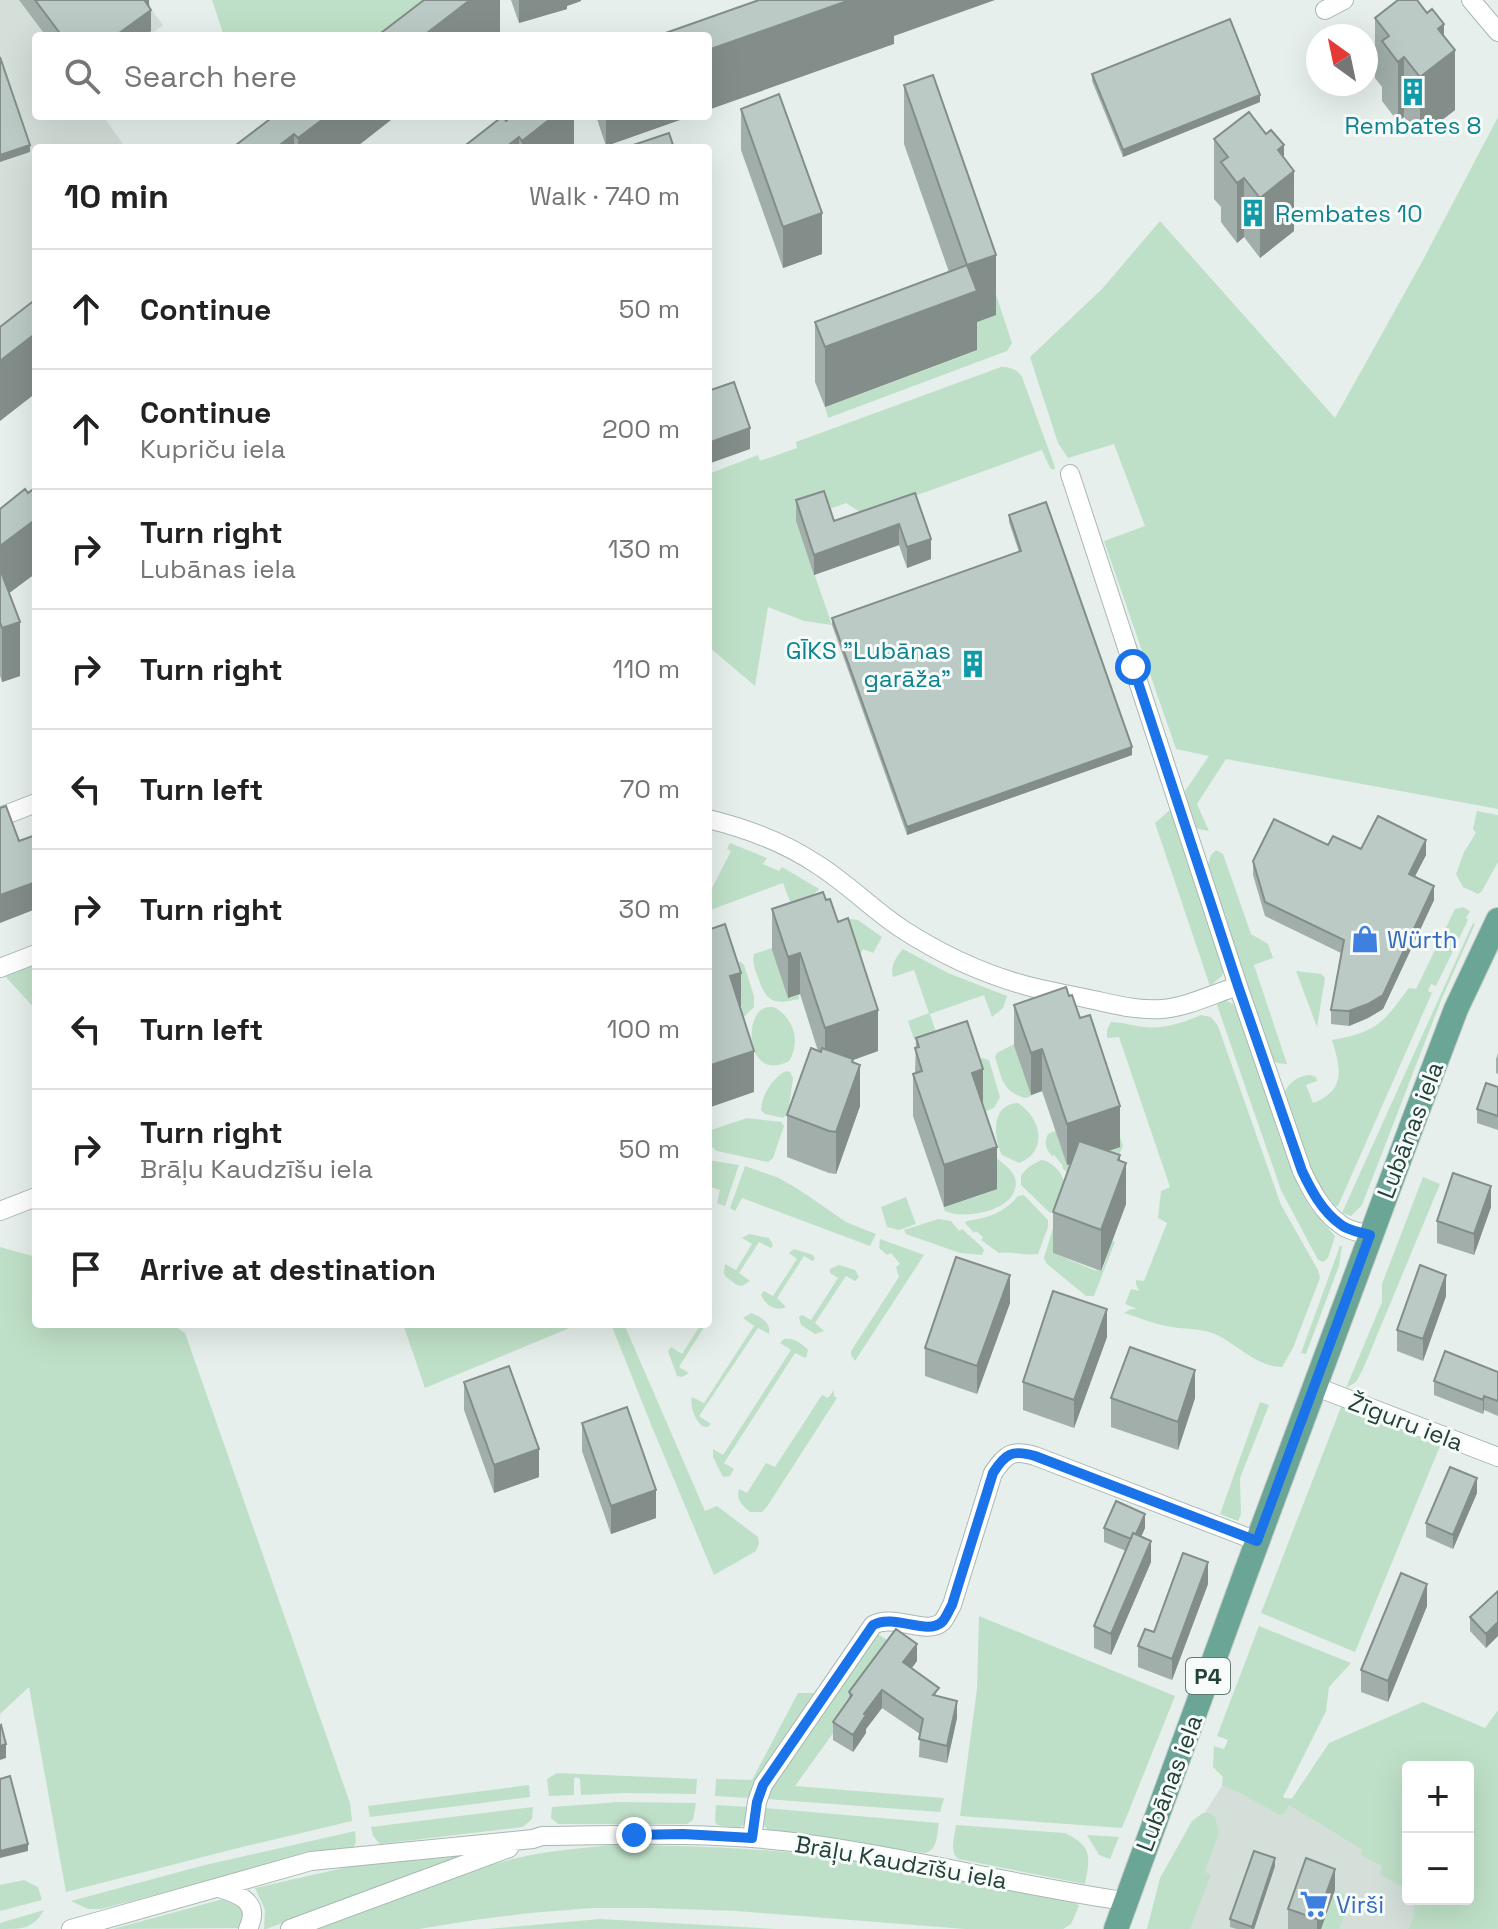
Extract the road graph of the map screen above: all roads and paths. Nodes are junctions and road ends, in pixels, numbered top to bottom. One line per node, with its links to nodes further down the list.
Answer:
1 (1344, 0): 3 (street)
2 (1471, 0): 4 (street)
3 (1325, 10)
4 (1498, 32)
5 (1070, 474): 12 (street)
6 (32, 804): 7 (street)
7 (0, 816)
8 (712, 820): 12 (street)
9 (1498, 920): 15 (main road, Lubānas iela / P4)
10 (32, 956): 11 (street)
11 (0, 968)
12 (1238, 986): 15 (street)
13 (32, 1199): 14 (street)
14 (0, 1211)
15 (1370, 1235): 16 (main road, Lubānas iela / P4)
16 (1314, 1386): 17 (street, Žīguru iela); 18 (main road, Lubānas iela / P4)
17 (1498, 1457)
18 (1257, 1541): 19 (street); 22 (main road, Lubānas iela / P4)
19 (752, 1838): 20 (street, Brāļu Kaudzīšu iela); 22 (street, Brāļu Kaudzīšu iela)
20 (533, 1839): 21 (street, Brāļu Kaudzīšu iela); 25 (street, Brāļu Kaudzīšu iela)
21 (219, 1888): 23 (street, Brāļu Kaudzīšu iela); 24 (street)
22 (1124, 1901): 26 (main road, Lubānas iela / P4)
23 (71, 1929)
24 (248, 1929)
25 (290, 1929)
26 (1116, 1929)

